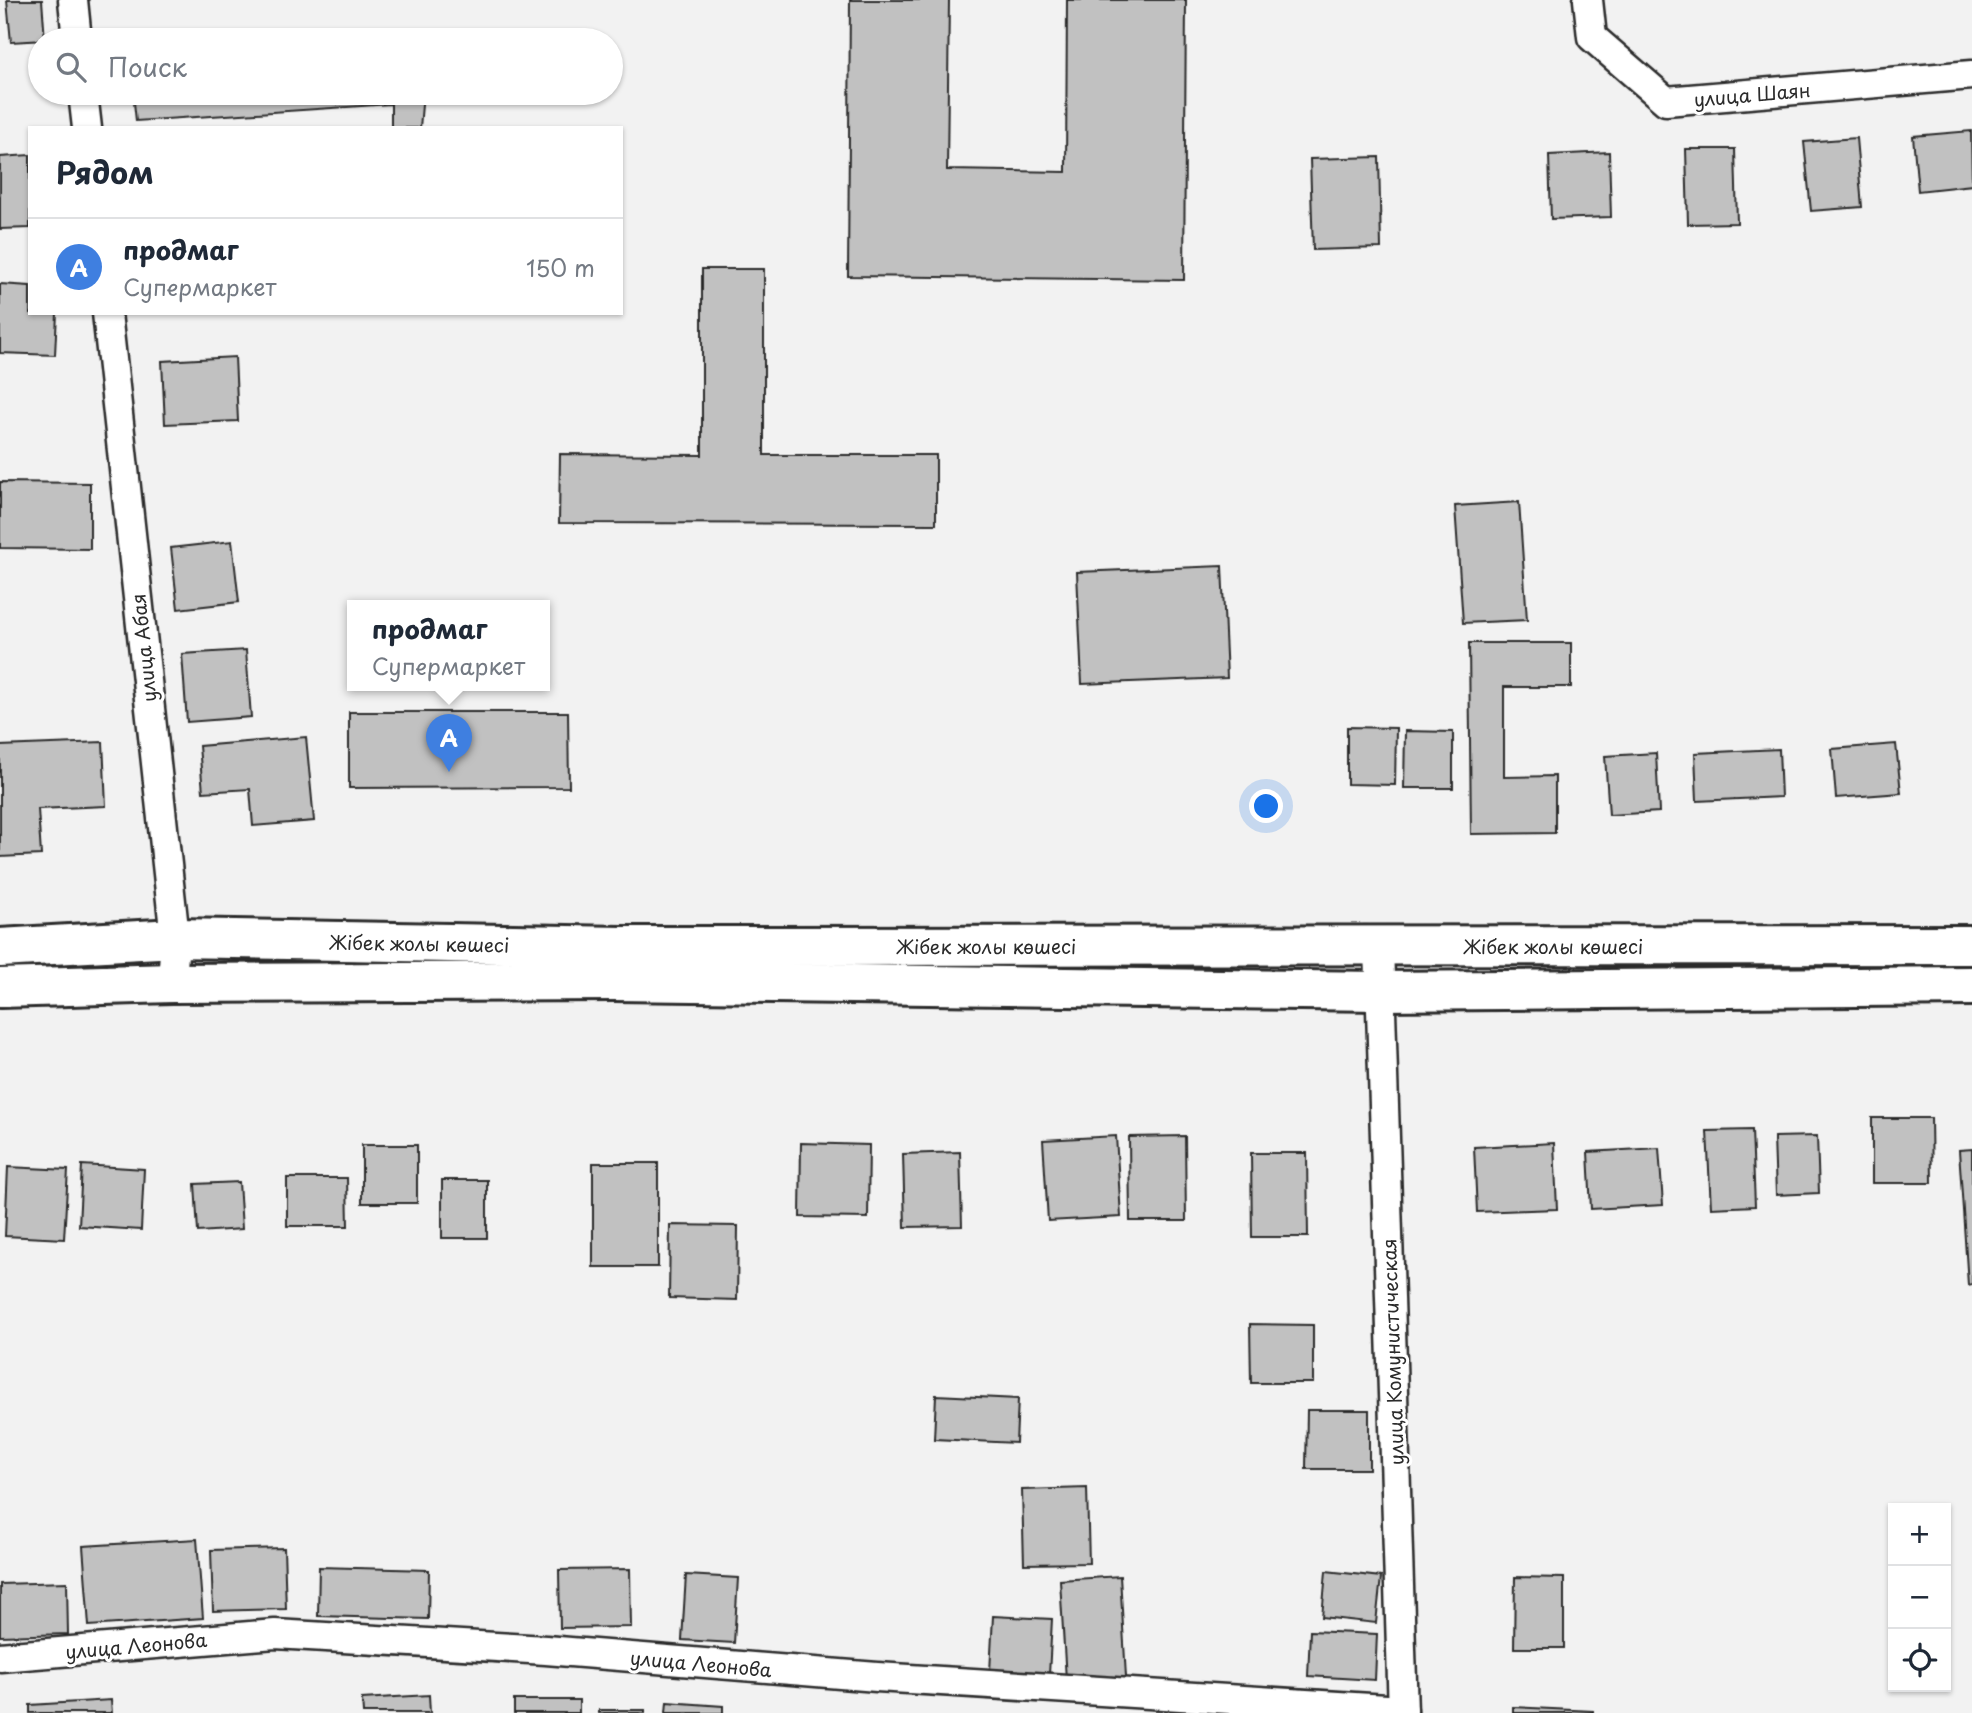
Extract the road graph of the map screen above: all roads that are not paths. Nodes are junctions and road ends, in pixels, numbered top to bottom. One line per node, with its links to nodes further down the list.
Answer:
1 (73, 0): 3 (street)
2 (1588, 0): 4 (street, улица Шаян)
3 (76, 28)
4 (1972, 75)
5 (84, 105): 6 (street)
6 (87, 126)
7 (107, 315): 8 (street, улица Абая)
8 (175, 938): 10 (main road, Жібек жолы көшесі); 11 (main road, Жібек жолы көшесі); 12 (street, улица Абая)
9 (1972, 945): 10 (main road, Жібек жолы көшесі)
10 (1379, 946): 15 (street, улица Комунистическая)
11 (0, 948)
12 (172, 983): 14 (main road, Жібек жолы көшесі); 15 (main road, Жібек жолы көшесі)
13 (1972, 986): 15 (main road, Жібек жолы көшесі)
14 (0, 988)
15 (1380, 990): 17 (street, улица Комунистическая)
16 (0, 1657): 17 (street, улица Леонова)
17 (1403, 1712)

